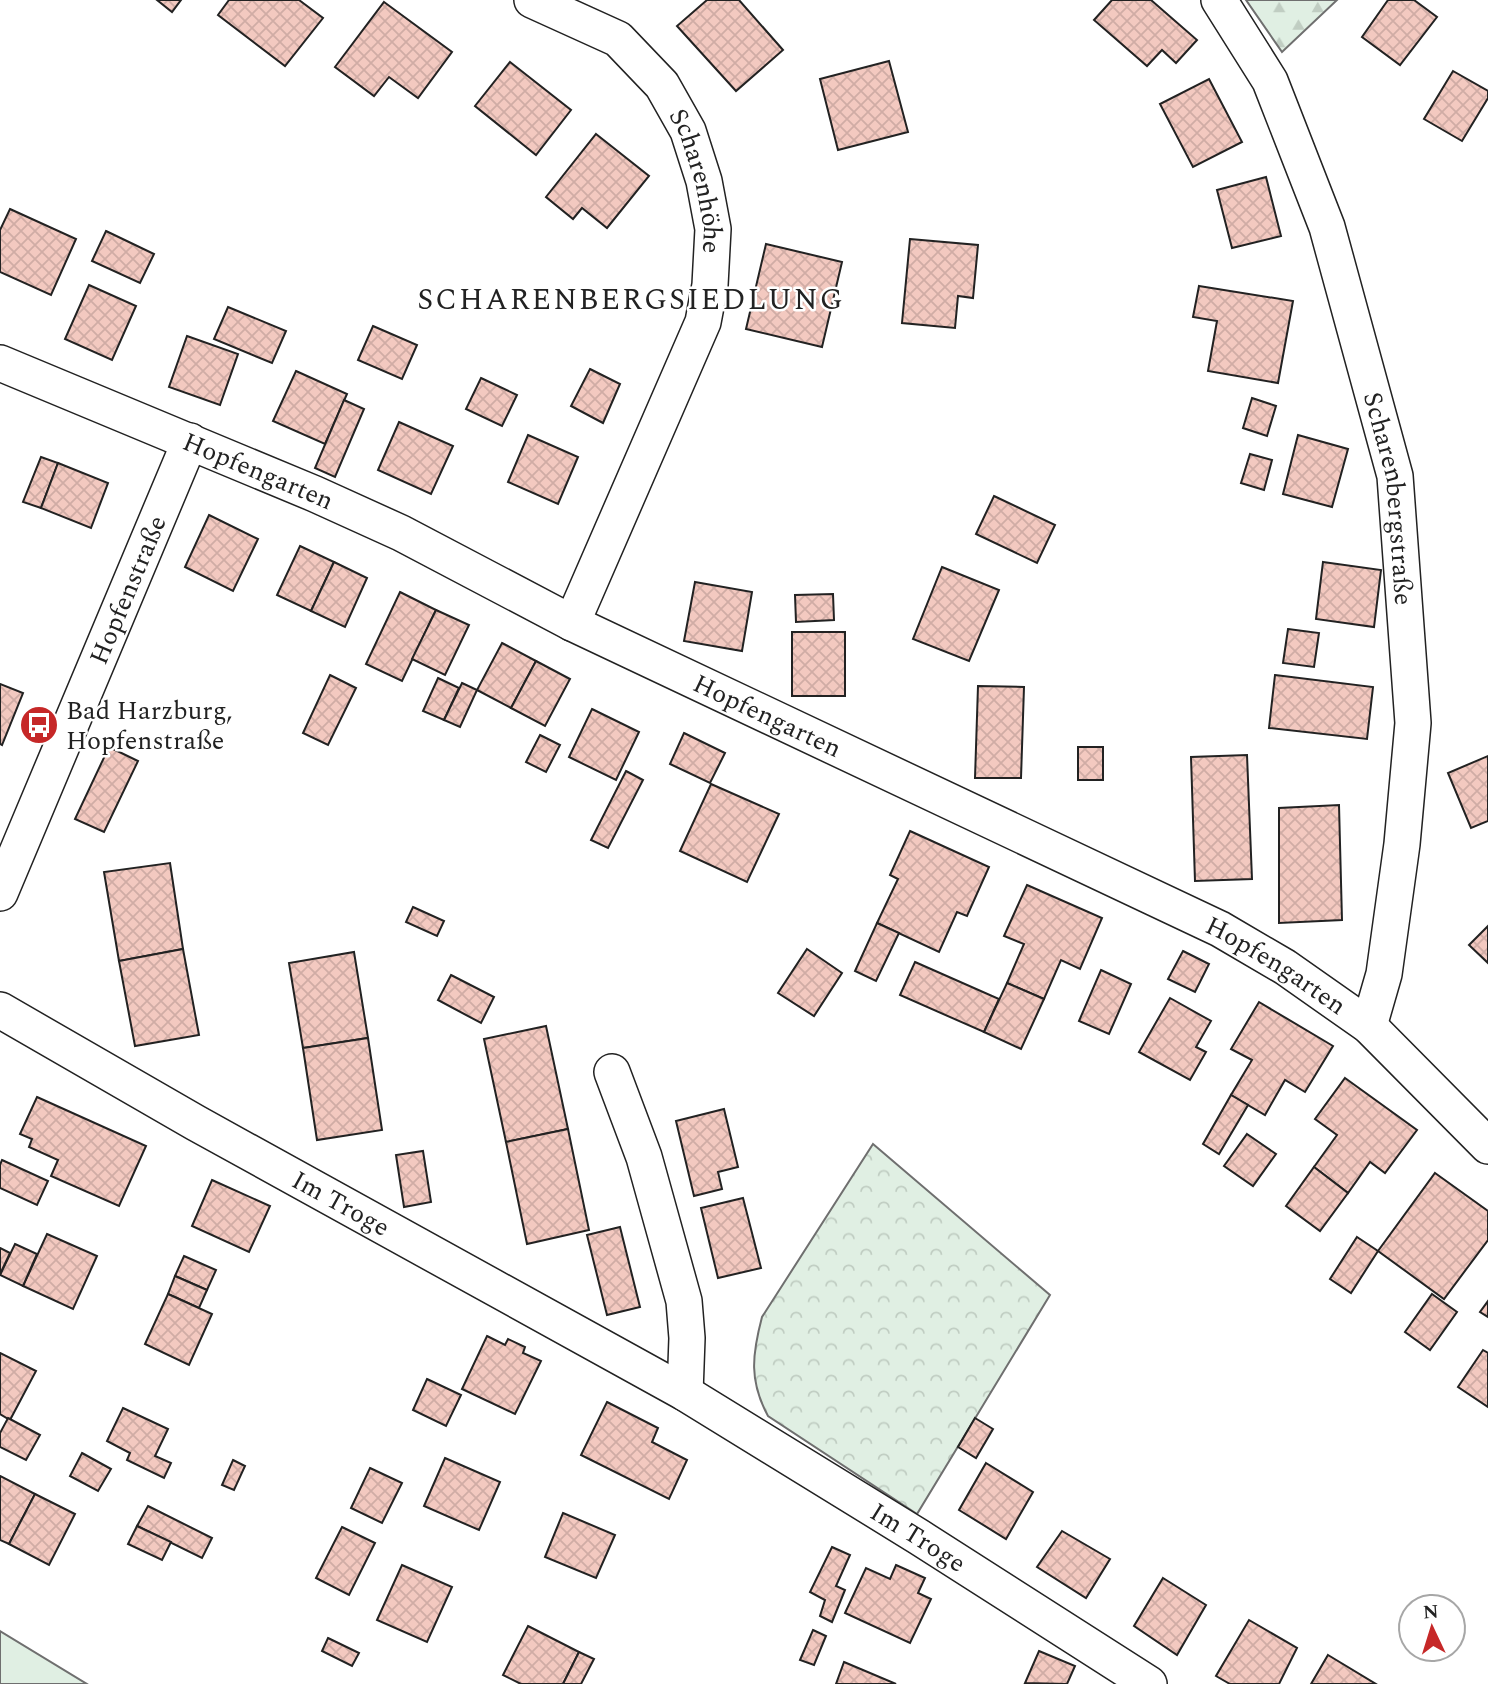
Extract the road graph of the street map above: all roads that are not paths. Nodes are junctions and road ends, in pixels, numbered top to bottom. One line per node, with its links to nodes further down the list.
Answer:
1 (531, 0): 5 (street, Scharenhöhe)
2 (1219, 0): 8 (street, Scharenbergstraße)
3 (0, 363): 4 (street, Hopfengarten)
4 (190, 441): 5 (street, Hopfengarten); 6 (street, Hopfenstraße)
5 (572, 623): 8 (street, Hopfengarten)
6 (0, 893)
7 (0, 1010): 11 (street, Im Troge)
8 (1369, 1026): 10 (street, Hopfengarten)
9 (612, 1072): 11 (street)
10 (1488, 1146)
11 (685, 1393): 12 (street, Im Troge)
12 (1150, 1684)

